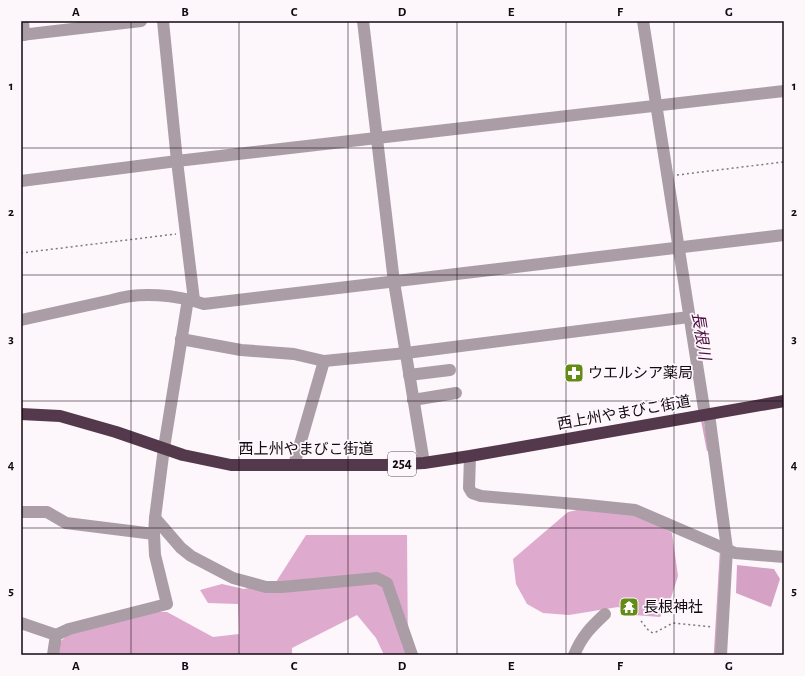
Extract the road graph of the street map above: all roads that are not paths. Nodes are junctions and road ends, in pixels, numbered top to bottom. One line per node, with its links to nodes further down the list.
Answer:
1 (23, 21): 8 (street)
2 (141, 21): 6 (street)
3 (163, 21): 12 (street)
4 (363, 21): 11 (street)
5 (643, 21): 10 (street)
6 (96, 24): 7 (street)
7 (74, 25): 8 (street)
8 (23, 35)
9 (784, 91): 10 (street)
10 (656, 106): 11 (street); 15 (street)
11 (377, 139): 12 (street); 16 (street)
12 (177, 161): 13 (street); 17 (street)
13 (21, 181)
14 (784, 235): 15 (street)
15 (678, 248): 16 (street); 18 (street)
16 (394, 282): 17 (street); 21 (street)
17 (191, 300): 19 (street); 20 (street)
18 (689, 317): 21 (street); 29 (street)
19 (21, 320)
20 (181, 339): 22 (street); 30 (street)
21 (406, 353): 22 (street); 24 (street)
22 (324, 361): 33 (street)
23 (450, 370): 24 (street)
24 (409, 375): 26 (street)
25 (456, 393): 26 (street)
26 (413, 400): 32 (street)
27 (784, 401): 29 (highway, 西上州やまびこ街道 / 254)
28 (21, 414): 30 (highway, 西上州やまびこ街道 / 254)
29 (707, 415): 31 (highway, 西上州やまびこ街道 / 254); 37 (street)
30 (164, 448): 33 (highway, 西上州やまびこ街道 / 254); 35 (street)
31 (470, 456): 32 (highway, 西上州やまびこ街道 / 254); 37 (street)
32 (424, 463): 33 (highway, 西上州やまびこ街道 / 254)
33 (294, 465)
34 (21, 512): 36 (street)
35 (155, 518): 36 (street); 44 (street)
36 (154, 534): 42 (street)
37 (727, 549): 38 (street); 46 (street)
38 (779, 556): 39 (street)
39 (784, 564)
40 (605, 614): 45 (street)
41 (21, 623): 42 (street)
42 (56, 635): 43 (street)
43 (53, 655)
44 (412, 655)
45 (574, 655)
46 (721, 655)

